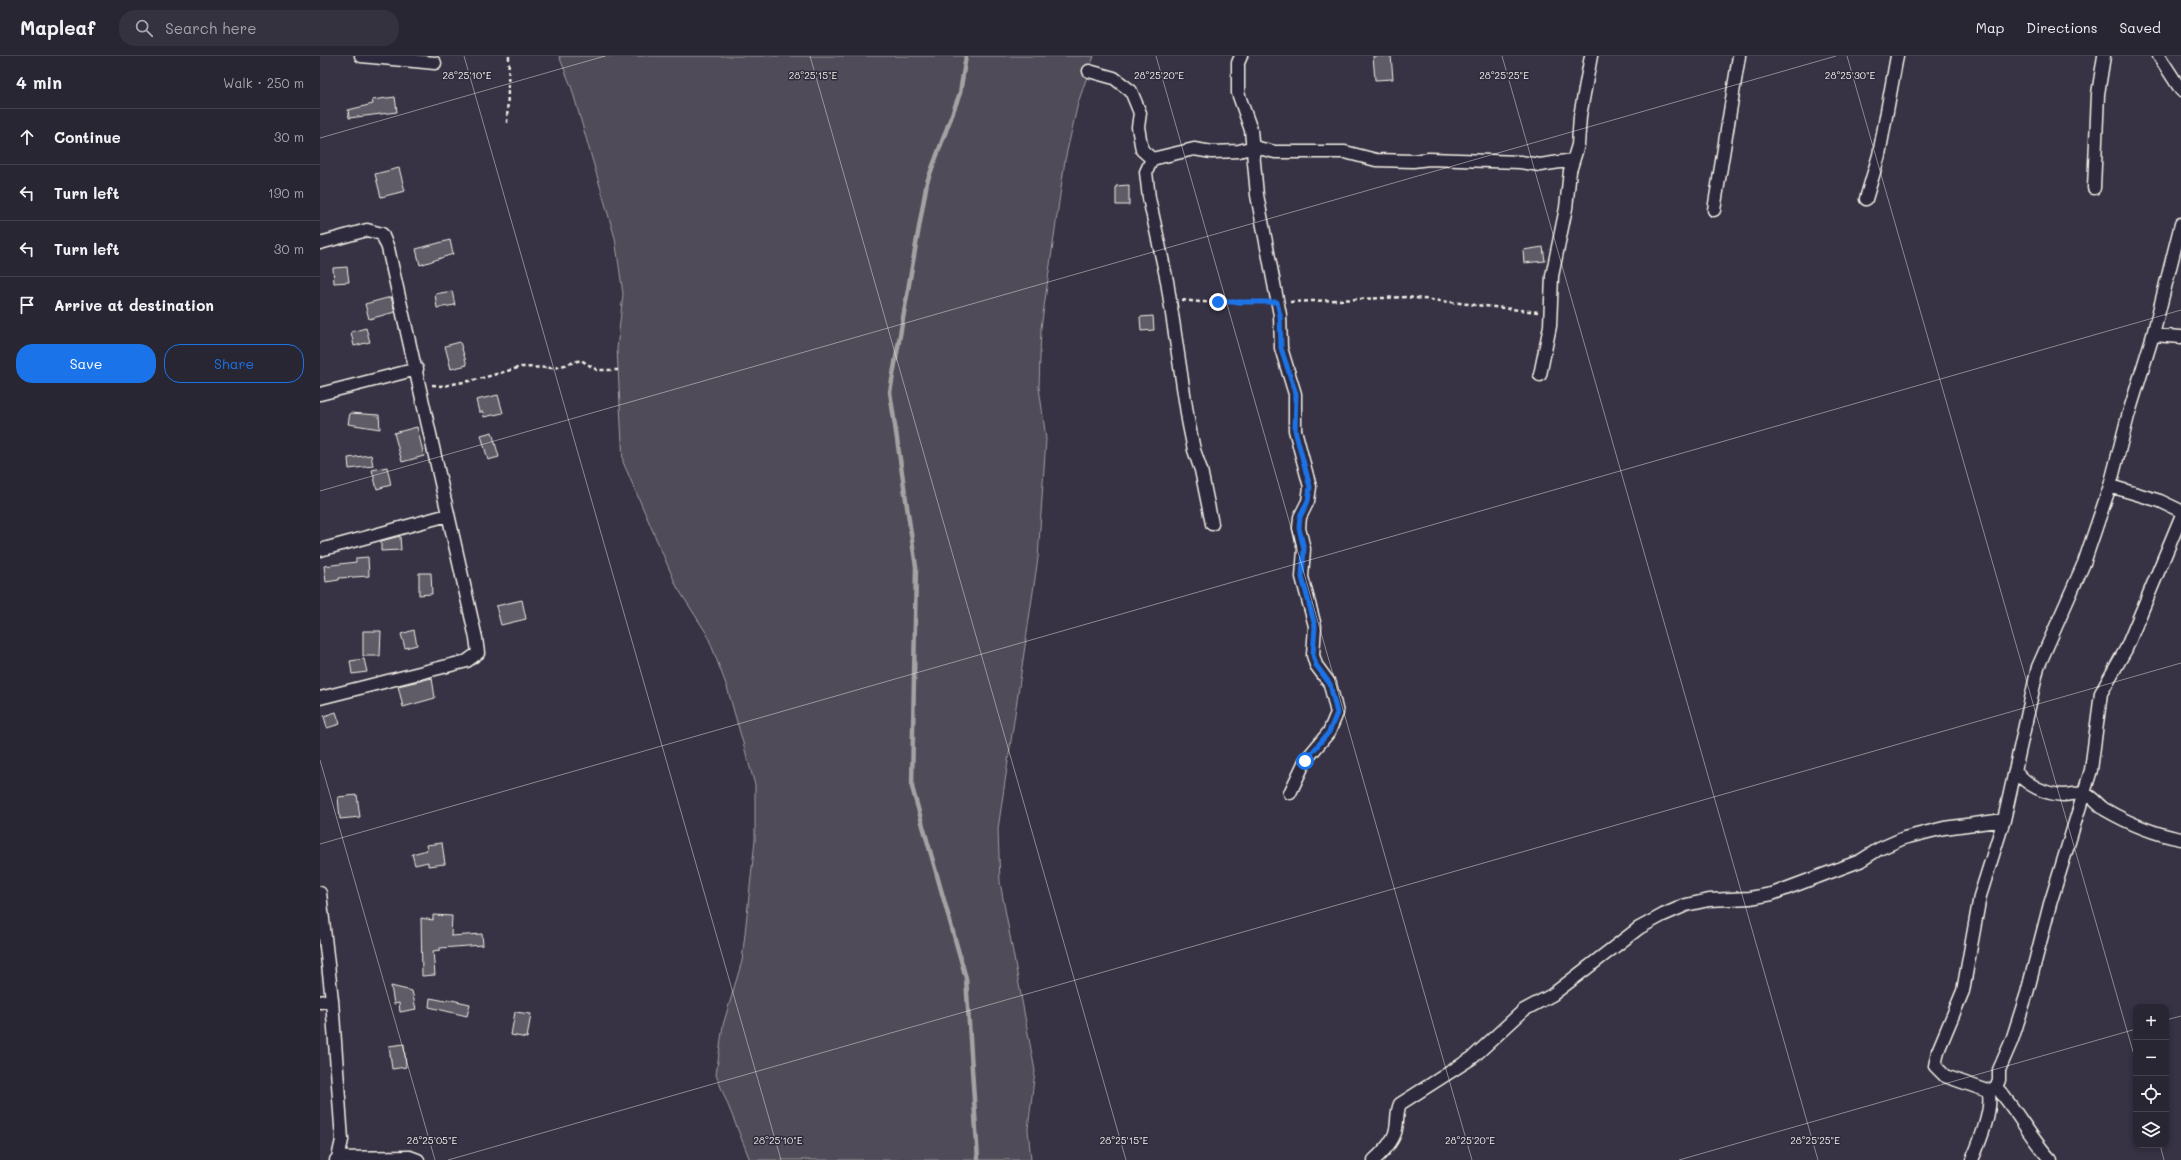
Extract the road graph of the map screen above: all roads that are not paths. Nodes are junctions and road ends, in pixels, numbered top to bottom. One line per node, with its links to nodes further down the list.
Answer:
1 (361, 56): 8 (street)
2 (1241, 56): 11 (street)
3 (1591, 56): 13 (street)
4 (1739, 56): 16 (street)
5 (1897, 56): 15 (street)
6 (2104, 56): 14 (street)
7 (2159, 56): 10 (street)
8 (434, 63)
9 (1089, 71): 12 (street)
10 (2181, 90)
11 (1254, 147): 12 (street); 13 (street); 32 (street)
12 (1152, 159): 28 (street)
13 (1573, 160): 22 (street)
14 (2094, 188)
15 (1866, 199)
16 (1714, 210)
17 (2181, 224): 19 (street)
18 (320, 243): 21 (street)
19 (2153, 335): 20 (street); 24 (street)
20 (2181, 337)
21 (417, 369): 23 (street); 26 (street)
22 (1540, 375)
23 (320, 394)
24 (2110, 486): 25 (street); 31 (street)
25 (2181, 511)
26 (448, 515): 29 (street); 30 (street)
27 (2181, 517): 33 (street)
28 (1212, 524)
29 (320, 550)
30 (320, 698)
31 (2016, 771): 33 (street); 34 (street)
32 (1290, 792)
33 (2083, 793): 35 (street); 39 (street)
34 (2004, 820): 39 (street); 42 (street)
35 (2181, 839)
36 (320, 893): 37 (street)
37 (332, 1000): 38 (street); 40 (street)
38 (320, 1002)
39 (1992, 1089): 43 (street); 44 (street)
40 (337, 1159): 41 (street)
41 (418, 1160)
42 (1374, 1160)
43 (1972, 1160)
44 (2051, 1160)

